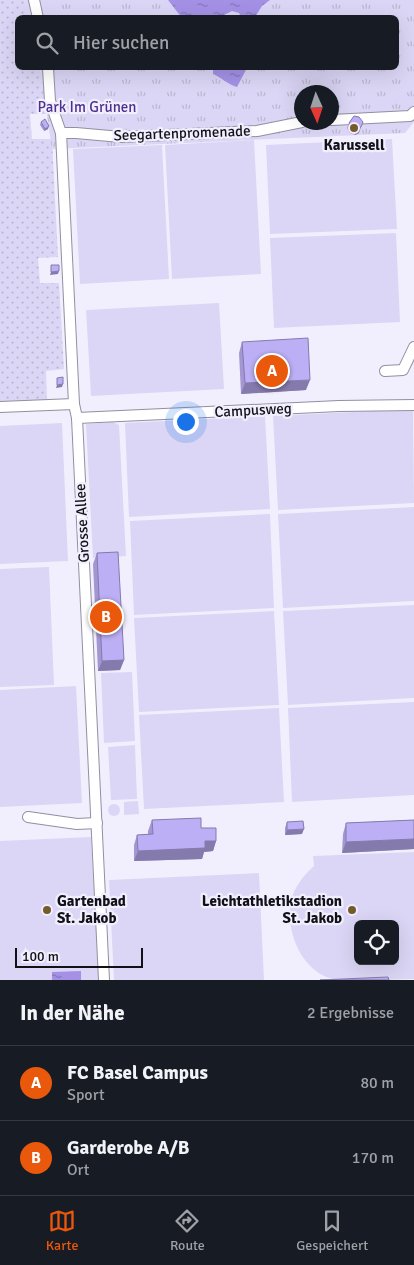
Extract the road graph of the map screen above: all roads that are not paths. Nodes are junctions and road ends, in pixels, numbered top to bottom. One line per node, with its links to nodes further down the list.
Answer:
1 (34, 0): 2 (lane)
2 (37, 15)
3 (48, 70): 7 (lane, Grosse Allee)
4 (414, 112): 5 (lane)
5 (339, 120)
6 (294, 124): 7 (lane, Seegartenpromenade)
7 (61, 133): 10 (lane, Grosse Allee)
8 (414, 347): 9 (lane)
9 (385, 371)
10 (74, 404): 12 (lane); 13 (lane, Grosse Allee)
11 (414, 405): 13 (lane, Campusweg)
12 (0, 407)
13 (77, 418): 15 (lane, Grosse Allee)
14 (28, 817): 15 (lane)
15 (97, 823): 16 (lane, Grosse Allee)
16 (104, 980)

